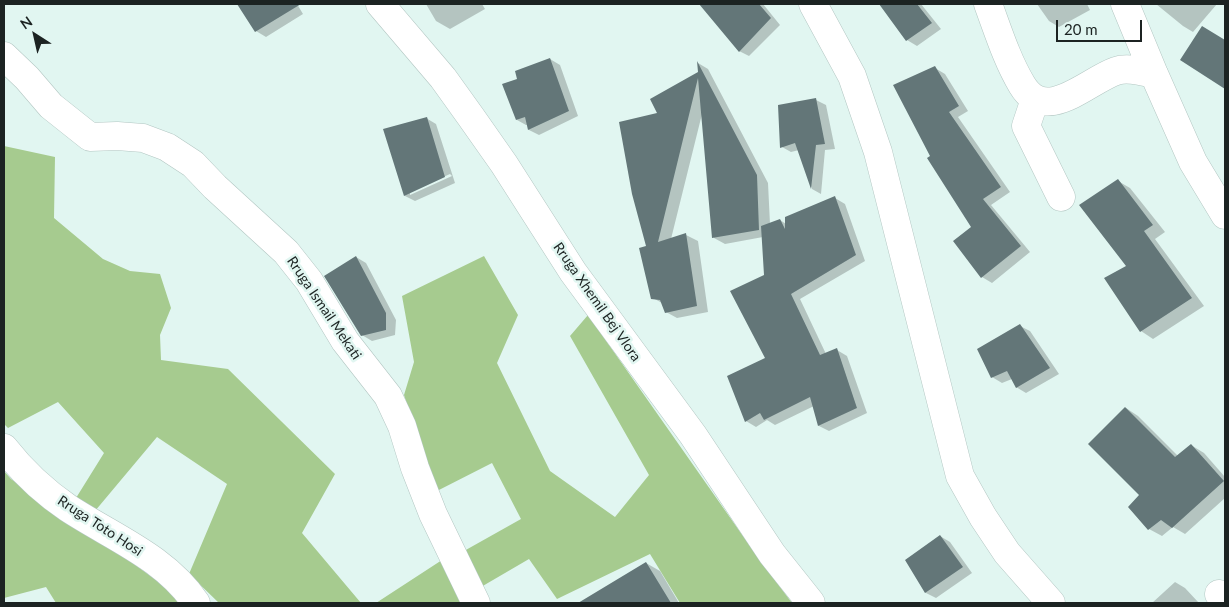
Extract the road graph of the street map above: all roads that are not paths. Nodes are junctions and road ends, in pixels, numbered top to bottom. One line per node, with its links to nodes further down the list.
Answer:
1 (380, 4): 13 (street, Rruga Xhemil Bej Vlora)
2 (813, 4): 14 (street)
3 (988, 4): 7 (street)
4 (1125, 4): 6 (street)
5 (4, 56): 12 (street, Rruga Ismail Mekati)
6 (1154, 74): 7 (street); 9 (street)
7 (1034, 100): 8 (street)
8 (1061, 196)
9 (1225, 215)
10 (4, 448): 11 (street, Rruga Toto Hosi)
11 (196, 603)
12 (476, 603)
13 (811, 603)
14 (1051, 603)

